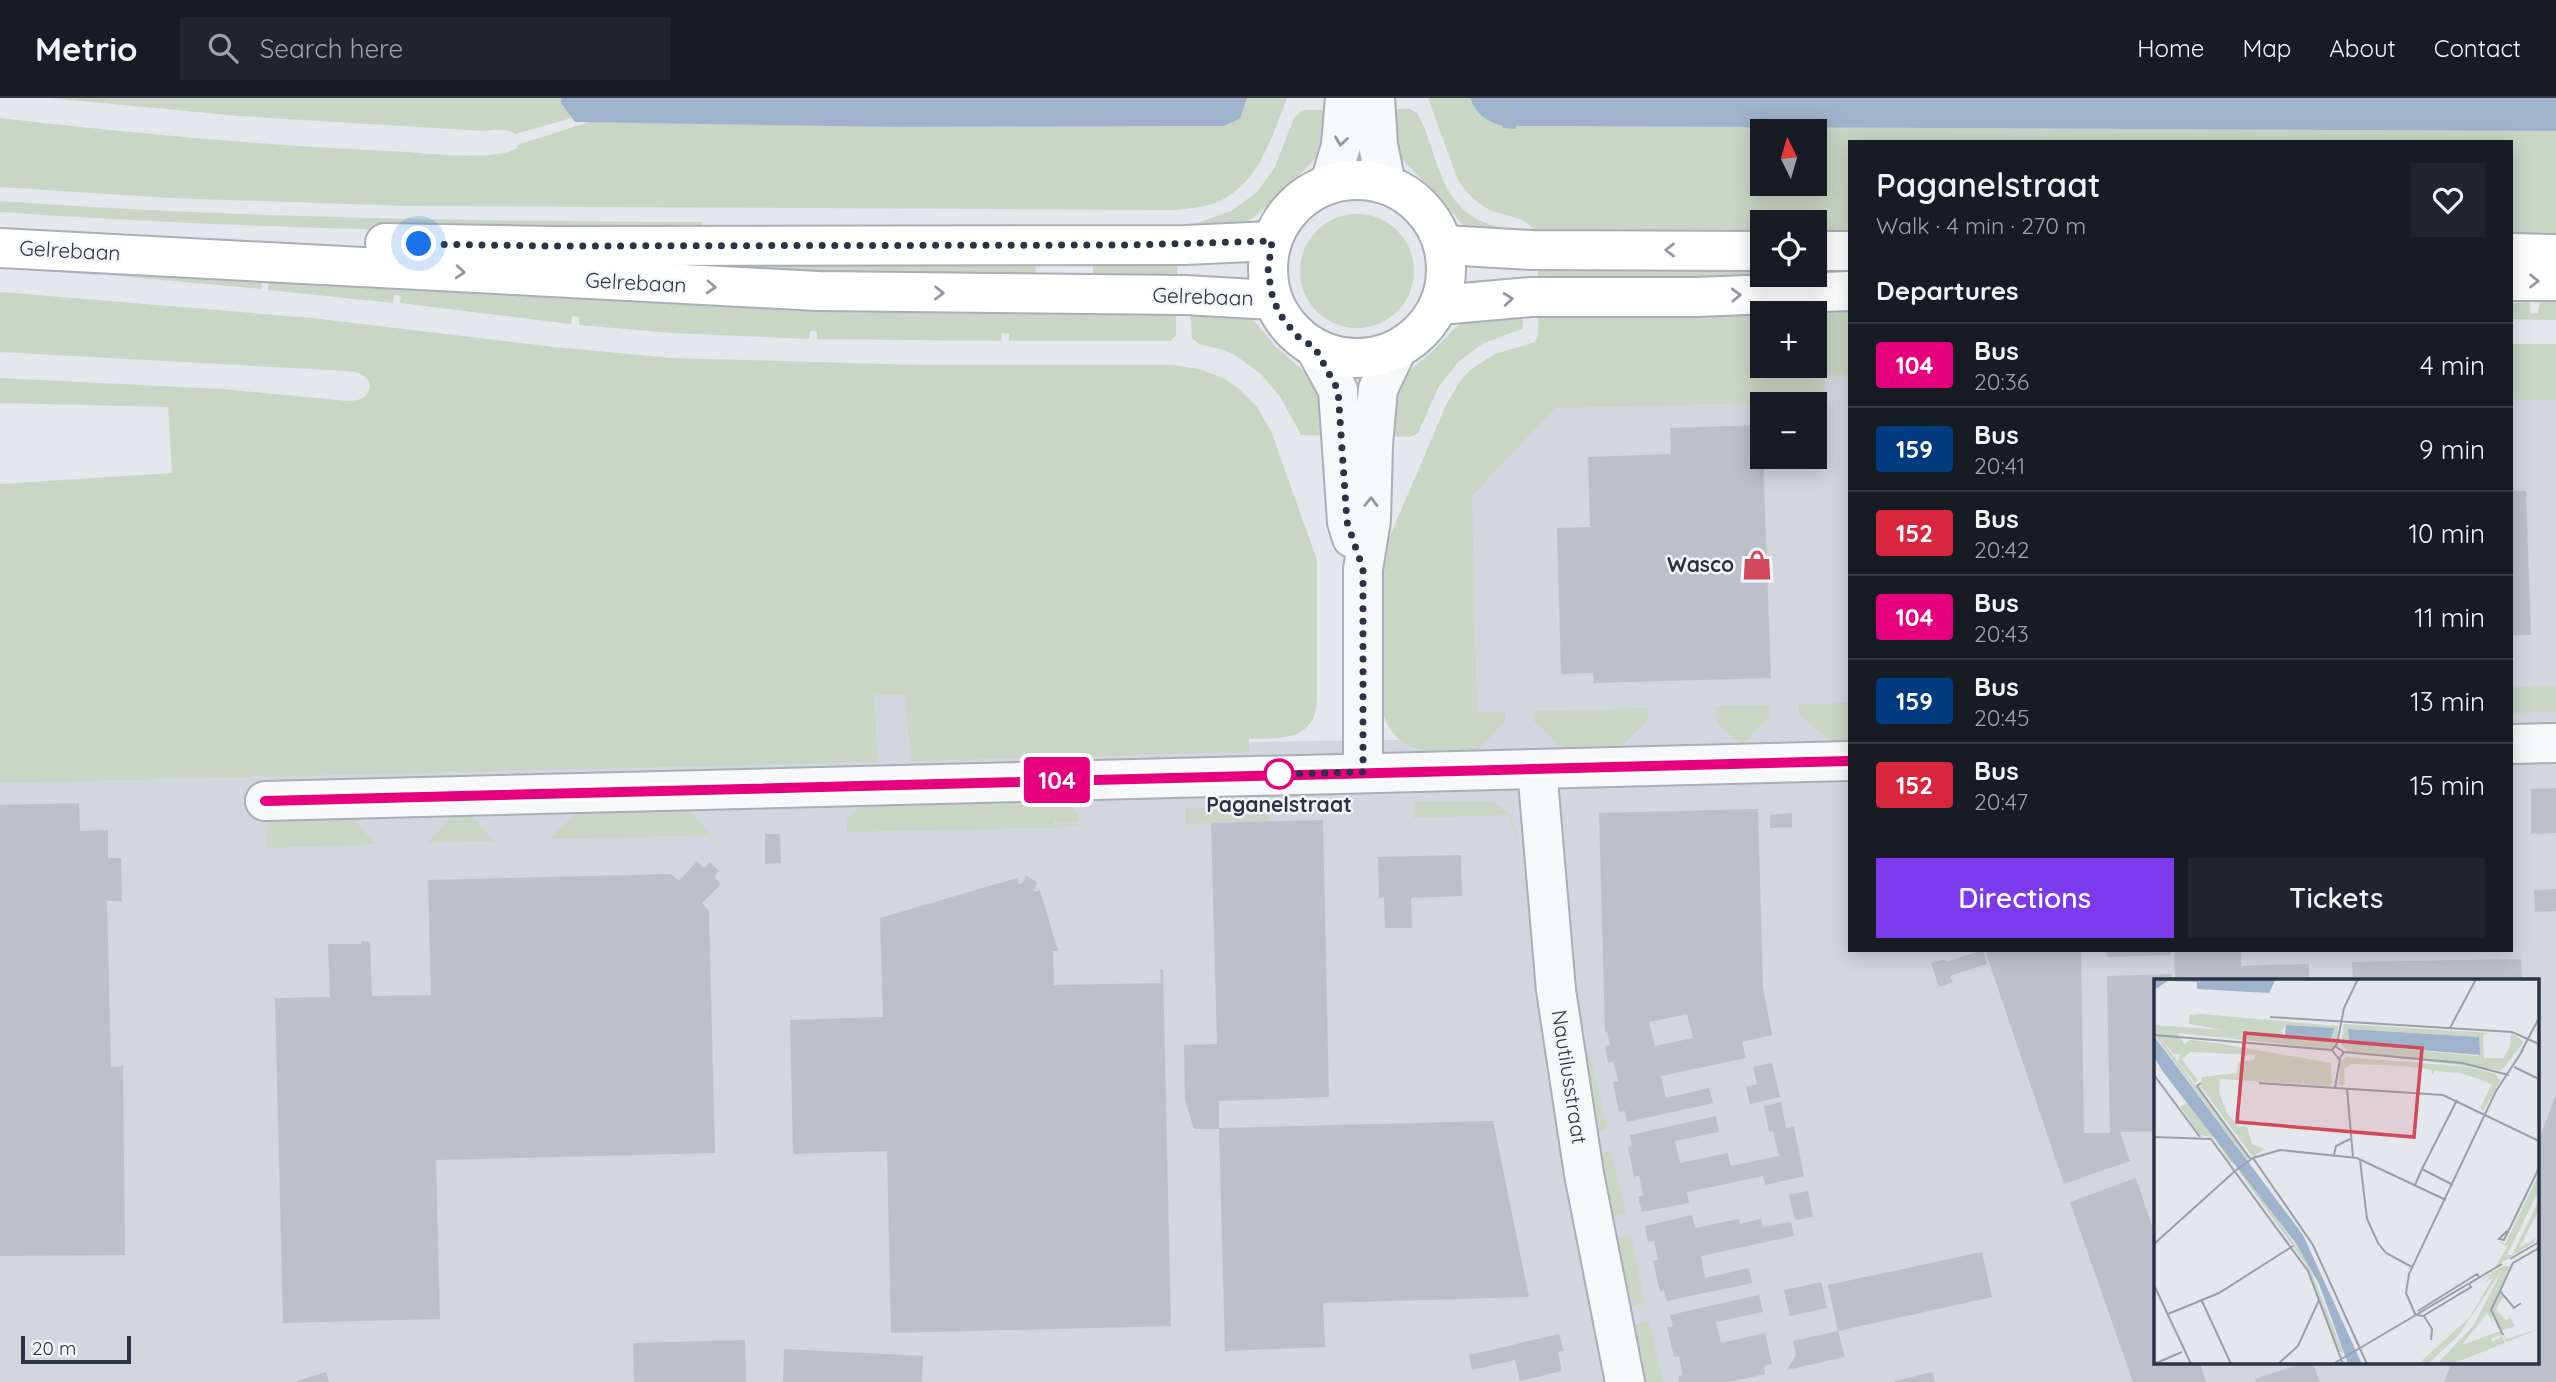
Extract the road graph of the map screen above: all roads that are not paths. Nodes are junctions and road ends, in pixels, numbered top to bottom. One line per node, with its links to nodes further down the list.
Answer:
1 (1345, 98): 3 (street, one-way to 3)
2 (1375, 98): 4 (street)
3 (1330, 183): 4 (street); 6 (street)
4 (1386, 184): 7 (street)
5 (0, 225): 6 (street, Gelrebaan)
6 (1272, 241): 17 (street)
7 (1444, 245): 9 (street, one-way to 7); 18 (street)
8 (0, 248): 17 (street, Gelrebaan, one-way to 17)
9 (1750, 251)
10 (1827, 251): 11 (street)
11 (1848, 251)
12 (2513, 253): 13 (street)
13 (2556, 254)
14 (2513, 281): 15 (street, one-way to 15)
15 (2556, 281)
16 (1848, 291): 18 (street, one-way to 16)
17 (1273, 300): 19 (street)
18 (1440, 304): 20 (street)
19 (1315, 348): 20 (street); 21 (street)
20 (1397, 349): 21 (street, one-way to 20)
21 (1363, 569): 26 (street)
22 (2556, 743): 23 (street)
23 (2513, 744)
24 (1848, 761): 25 (street)
25 (1536, 769): 26 (street); 28 (street, Nautilusstraat)
26 (1363, 772): 27 (street)
27 (265, 801)
28 (1625, 1382)

